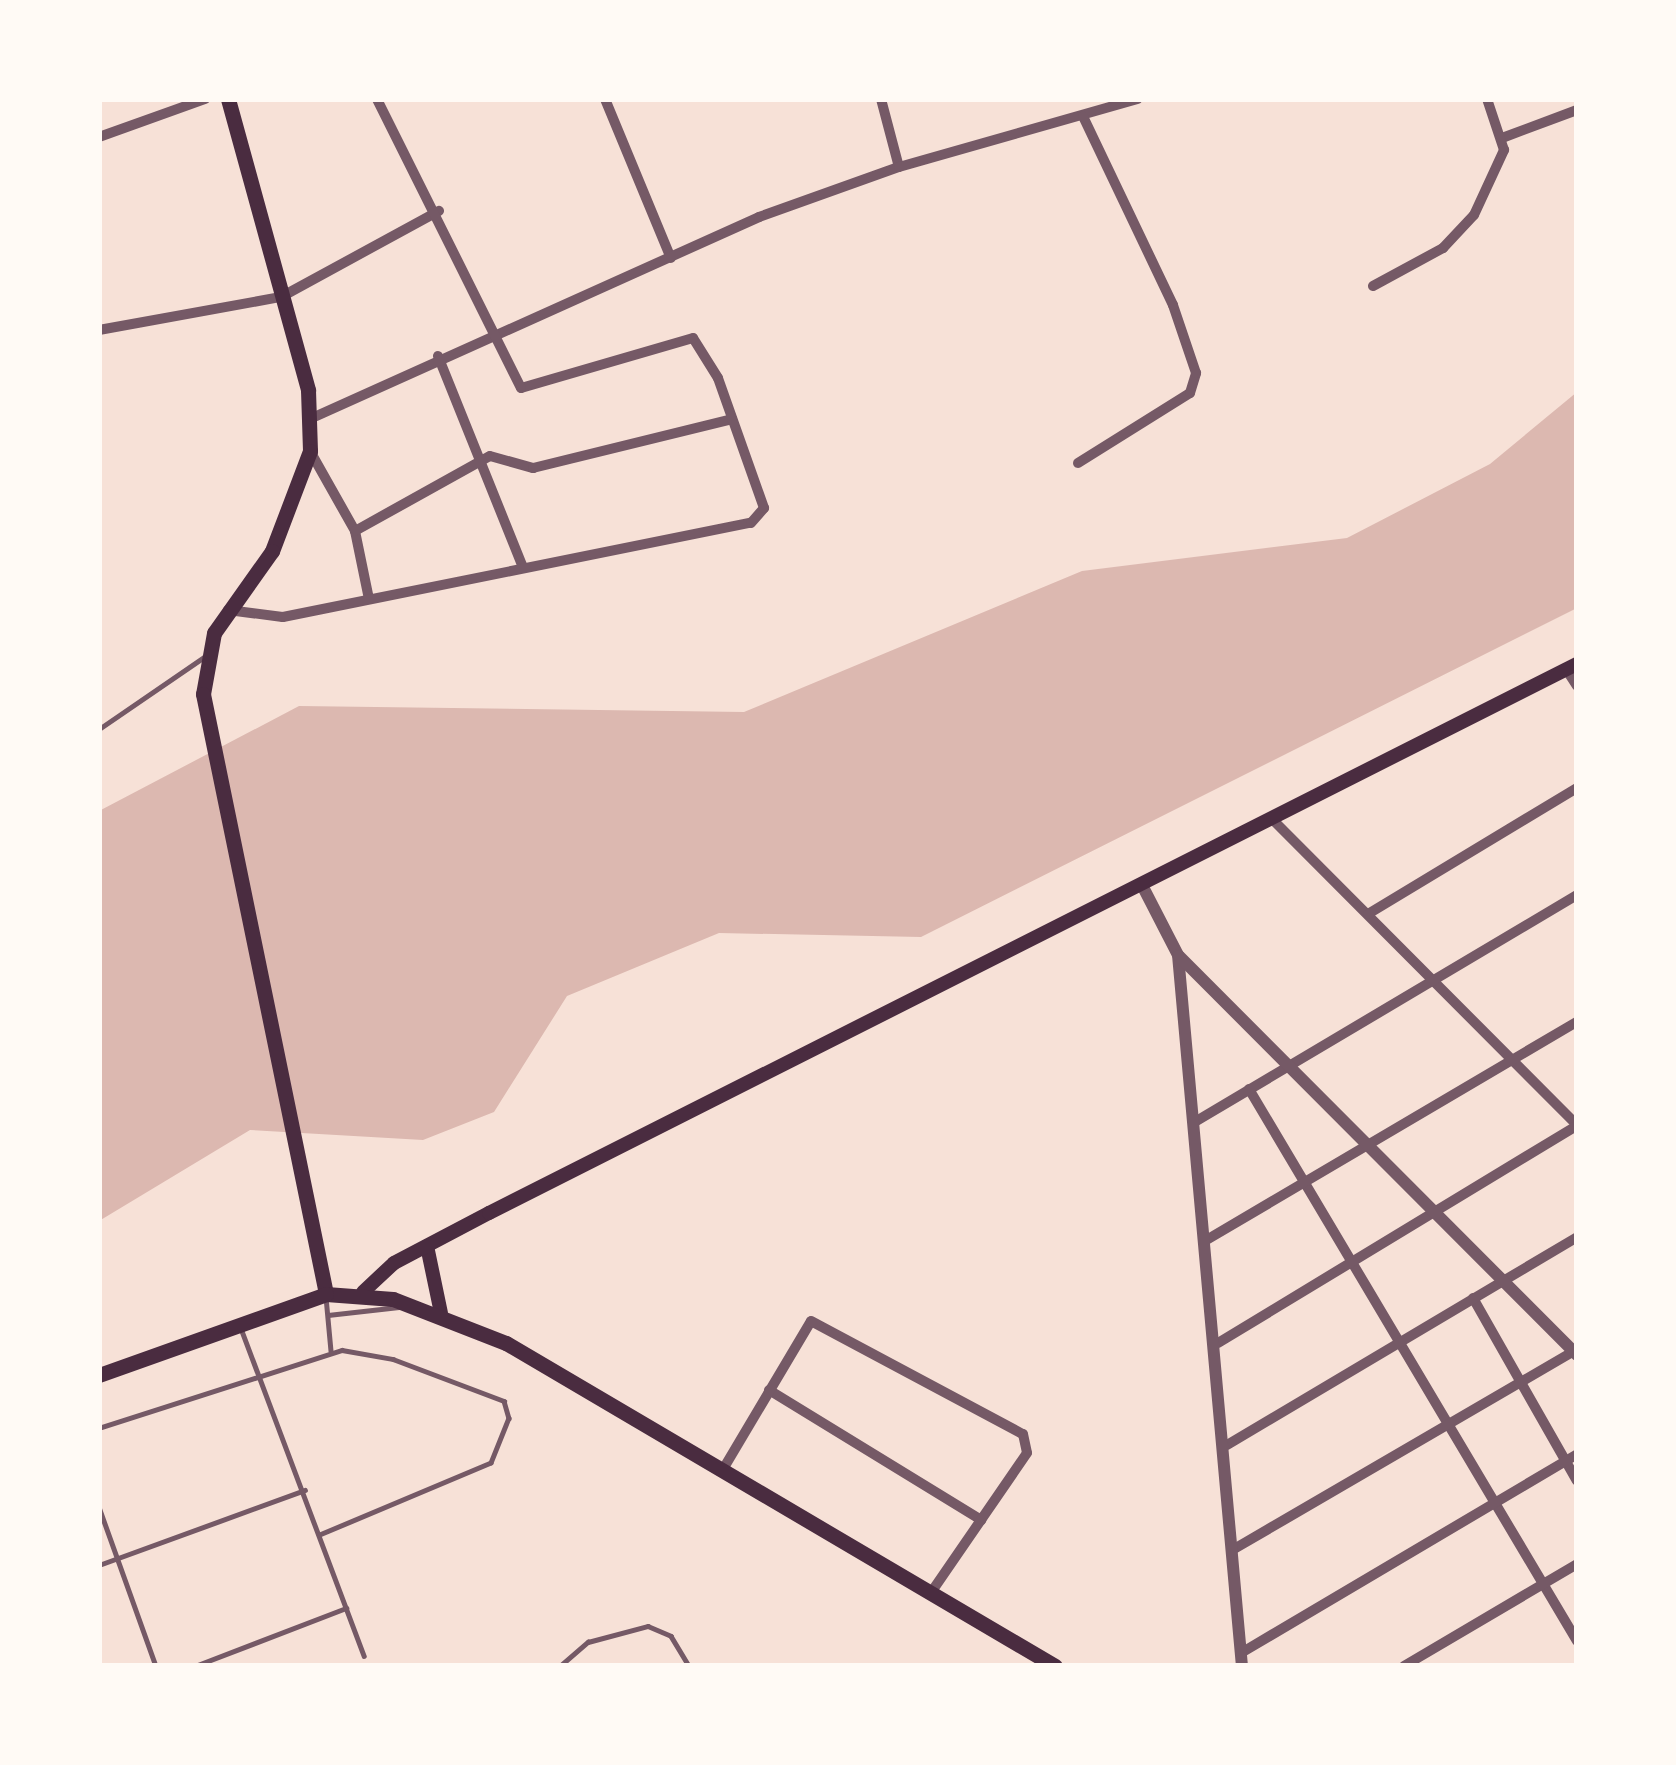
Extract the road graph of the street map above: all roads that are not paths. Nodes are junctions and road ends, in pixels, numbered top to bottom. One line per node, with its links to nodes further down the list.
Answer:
1 (205, 99): 10 (street)
2 (228, 99): 16 (main road)
3 (377, 99): 13 (street)
4 (605, 99): 14 (street)
5 (881, 99): 12 (street)
6 (1138, 99): 9 (street)
7 (1487, 99): 11 (street)
8 (1577, 110): 11 (street)
9 (1083, 116): 12 (street); 24 (street)
10 (99, 137)
11 (1502, 138): 15 (street)
12 (899, 167): 14 (street)
13 (440, 211): 16 (street); 18 (street)
14 (671, 258): 18 (street)
15 (1373, 286)
16 (281, 297): 17 (street); 20 (main road)
17 (99, 330)
18 (495, 334): 19 (street); 21 (street)
19 (438, 356): 20 (street); 23 (street)
20 (312, 418): 22 (main road)
21 (732, 419): 23 (street); 26 (street)
22 (310, 451): 25 (street); 28 (main road)
23 (480, 460): 25 (street); 26 (street)
24 (1078, 463)
25 (355, 531): 27 (street)
26 (523, 567): 27 (street)
27 (369, 599): 28 (street)
28 (227, 610): 29 (main road)
29 (204, 657): 32 (lane); 55 (main road)
30 (1572, 667): 31 (street); 34 (main road)
31 (1577, 686)
32 (99, 729)
33 (1577, 788): 37 (street)
34 (1272, 819): 35 (main road); 37 (street)
35 (1143, 887): 38 (street); 51 (main road)
36 (1577, 896): 39 (street)
37 (1368, 914): 39 (street)
38 (1178, 956): 42 (street); 44 (street)
39 (1429, 983): 41 (street); 42 (street)
40 (1577, 1022): 41 (street)
41 (1514, 1058): 45 (street); 46 (street)
42 (1286, 1067): 43 (street); 46 (street)
43 (1250, 1089): 44 (street); 47 (street)
44 (1192, 1123): 50 (street)
45 (1577, 1125): 48 (street)
46 (1364, 1146): 47 (street); 48 (street)
47 (1305, 1181): 50 (street); 52 (street)
48 (1433, 1215): 52 (street); 53 (street)
49 (1577, 1237): 53 (street)
50 (1203, 1242): 62 (street)
51 (428, 1246): 54 (main road); 58 (main road)
52 (1353, 1260): 61 (street); 62 (street)
53 (1504, 1280): 56 (street); 64 (street)
54 (364, 1292): 55 (main road); 57 (main road)
55 (326, 1294): 59 (lane); 60 (main road)
56 (1473, 1298): 61 (street); 67 (street)
57 (410, 1304): 58 (main road); 59 (lane)
58 (441, 1313): 74 (main road)
59 (328, 1315): 63 (lane)
60 (240, 1326): 65 (main road); 66 (lane)
61 (1400, 1340): 69 (street); 71 (street)
62 (1218, 1343): 71 (street)
63 (331, 1352): 66 (lane); 80 (lane)
64 (1576, 1352): 67 (street)
65 (99, 1375)
66 (259, 1375): 70 (lane); 76 (lane)
67 (1520, 1381): 69 (street); 73 (street)
68 (769, 1390): 74 (street); 79 (street); 79 (street)
69 (1450, 1421): 77 (street); 81 (street)
70 (99, 1427)
71 (1227, 1444): 81 (street)
72 (1577, 1454): 73 (street)
73 (1565, 1462): 75 (street); 77 (street)
74 (722, 1471): 86 (main road)
75 (1577, 1481)
76 (304, 1490): 80 (lane); 82 (lane)
77 (1498, 1503): 85 (street); 90 (street)
78 (99, 1507): 82 (lane)
79 (981, 1520): 86 (street)
80 (320, 1535): 87 (lane)
81 (1234, 1549): 90 (street)
82 (117, 1559): 84 (lane); 91 (lane)
83 (1577, 1564): 85 (street)
84 (99, 1565)
85 (1542, 1585): 88 (street); 96 (street)
86 (930, 1594): 95 (main road)
87 (346, 1608): 89 (lane); 92 (lane)
88 (1577, 1641)
89 (364, 1656)
90 (1242, 1660)
91 (156, 1666)
92 (195, 1666)
93 (560, 1666): 94 (lane)
94 (689, 1666)
95 (1055, 1666)
96 (1404, 1666)

